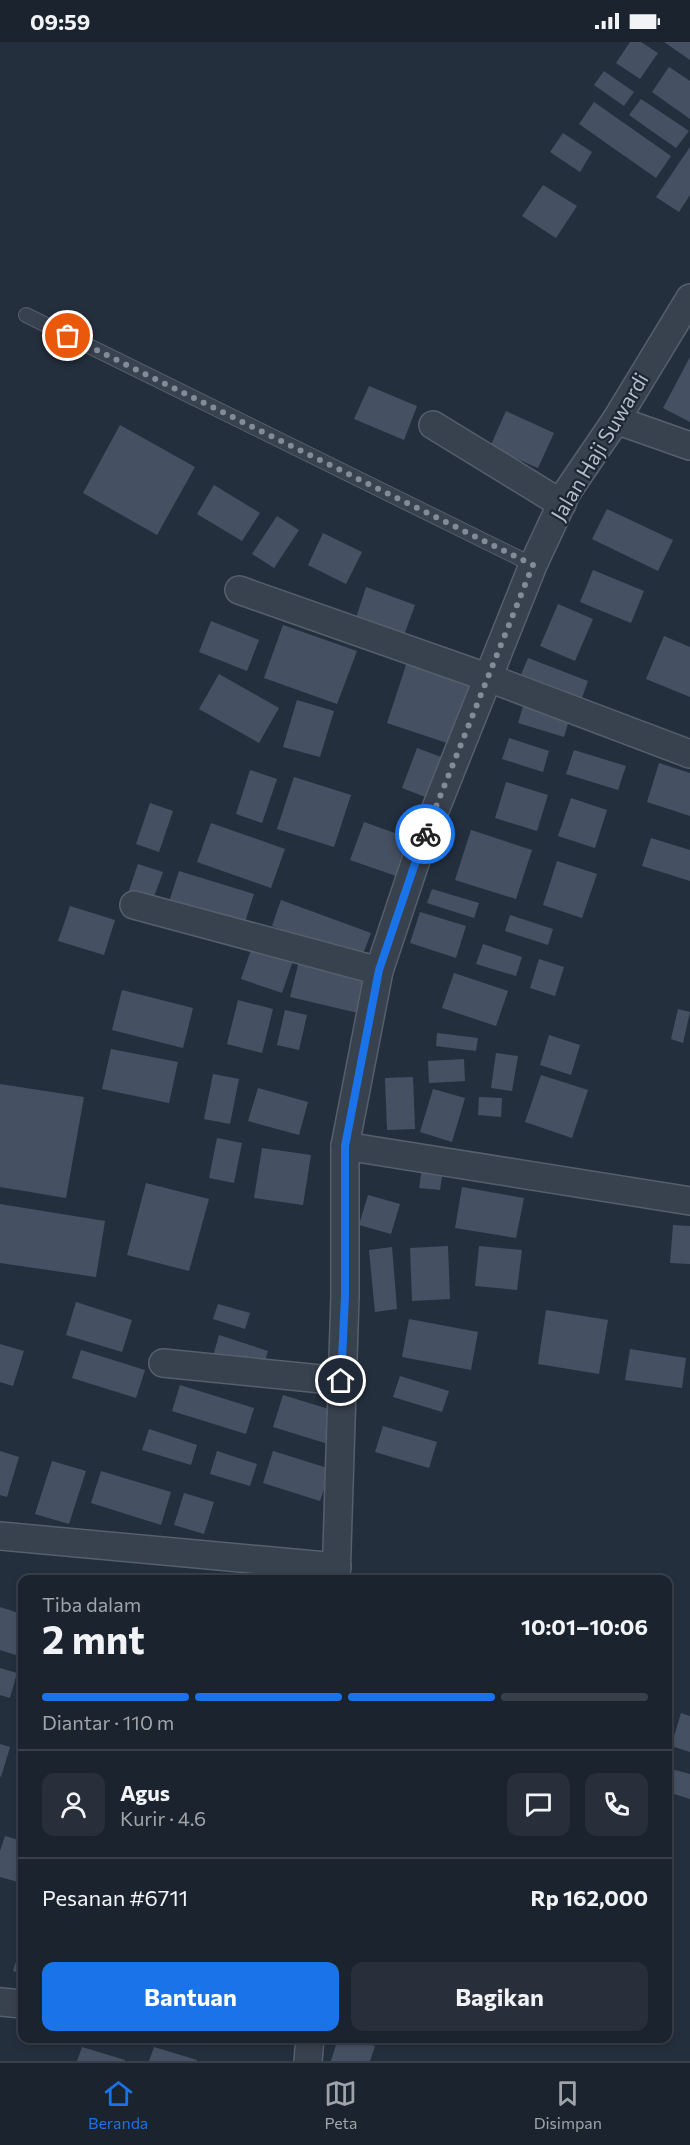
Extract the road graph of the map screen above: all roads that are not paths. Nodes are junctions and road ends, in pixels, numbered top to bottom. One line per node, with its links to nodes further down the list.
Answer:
1 (690, 298): 3 (street, Jalan Haji Suwardi)
2 (26, 315): 7 (lane)
3 (616, 420): 5 (street); 6 (street, Jalan Haji Suwardi)
4 (433, 425): 6 (street)
5 (690, 446)
6 (562, 504): 7 (street, Jalan Haji Suwardi)
7 (533, 565): 9 (street, Jalan Haji Suwardi)
8 (239, 590): 9 (street)
9 (489, 678): 10 (street); 12 (street, Jalan Haji Suwardi)
10 (690, 754)
11 (134, 905): 12 (street)
12 (379, 970): 13 (street, Jalan Haji Suwardi)
13 (345, 1146): 14 (street); 16 (street, Jalan Haji Suwardi)
14 (690, 1201)
15 (163, 1363): 16 (street)
16 (341, 1381): 18 (street, Jalan Haji Suwardi)
17 (0, 1536): 18 (street)
18 (337, 1573)
19 (310, 2043): 20 (street)
20 (308, 2061)

